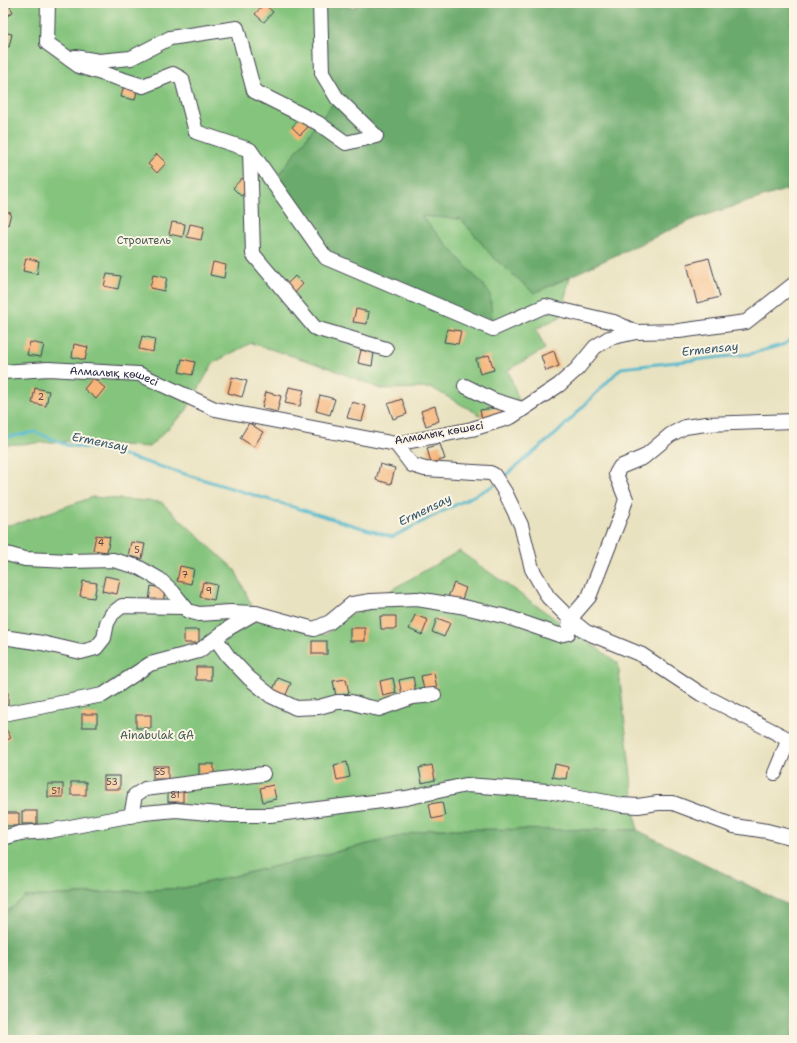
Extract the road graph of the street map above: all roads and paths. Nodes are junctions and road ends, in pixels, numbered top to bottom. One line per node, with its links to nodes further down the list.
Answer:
1 (48, 3): 3 (street)
2 (320, 3): 3 (street)
3 (65, 56): 4 (street)
4 (250, 150): 6 (street); 7 (street)
5 (794, 284): 6 (street, Алмалық көшесі)
6 (636, 332): 10 (street, Алмалық көшесі)
7 (386, 350)
8 (3, 372): 12 (street, Алмалық көшесі)
9 (465, 386): 10 (street)
10 (522, 409): 12 (street, Алмалық көшесі)
11 (794, 421): 16 (street)
12 (396, 444): 16 (street)
13 (3, 553): 14 (street)
14 (185, 607): 15 (street); 17 (street)
15 (256, 613): 16 (street); 18 (street)
16 (570, 619): 21 (street)
17 (3, 638)
18 (216, 639): 19 (street); 20 (street)
19 (434, 695)
20 (3, 714)
21 (792, 741): 22 (street)
22 (775, 773)
23 (263, 774): 24 (street)
24 (131, 816): 25 (street); 26 (street)
25 (3, 838)
26 (794, 838)

